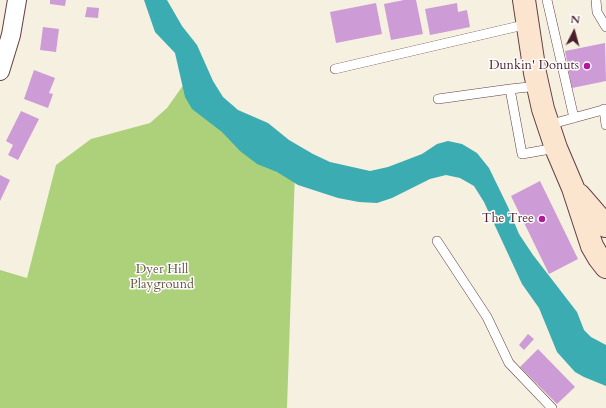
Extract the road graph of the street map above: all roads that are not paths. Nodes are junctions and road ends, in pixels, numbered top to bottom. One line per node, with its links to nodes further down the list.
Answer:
1 (17, 0): 8 (street)
2 (524, 0): 5 (main road)
3 (547, 0): 13 (lane)
4 (596, 0): 6 (lane)
5 (528, 24): 7 (lane); 9 (main road)
6 (606, 27)
7 (335, 69)
8 (0, 71)
9 (538, 86): 10 (lane); 14 (main road)
10 (510, 88): 11 (lane); 16 (lane)
11 (438, 100)
12 (605, 109): 13 (lane); 15 (lane)
13 (574, 118): 14 (lane)
14 (548, 125): 16 (main road)
15 (606, 125)
16 (556, 148): 17 (main road)
17 (573, 188): 18 (main road); 20 (main road)
18 (606, 226)
19 (437, 241): 21 (lane)
20 (606, 267)
21 (552, 408)

